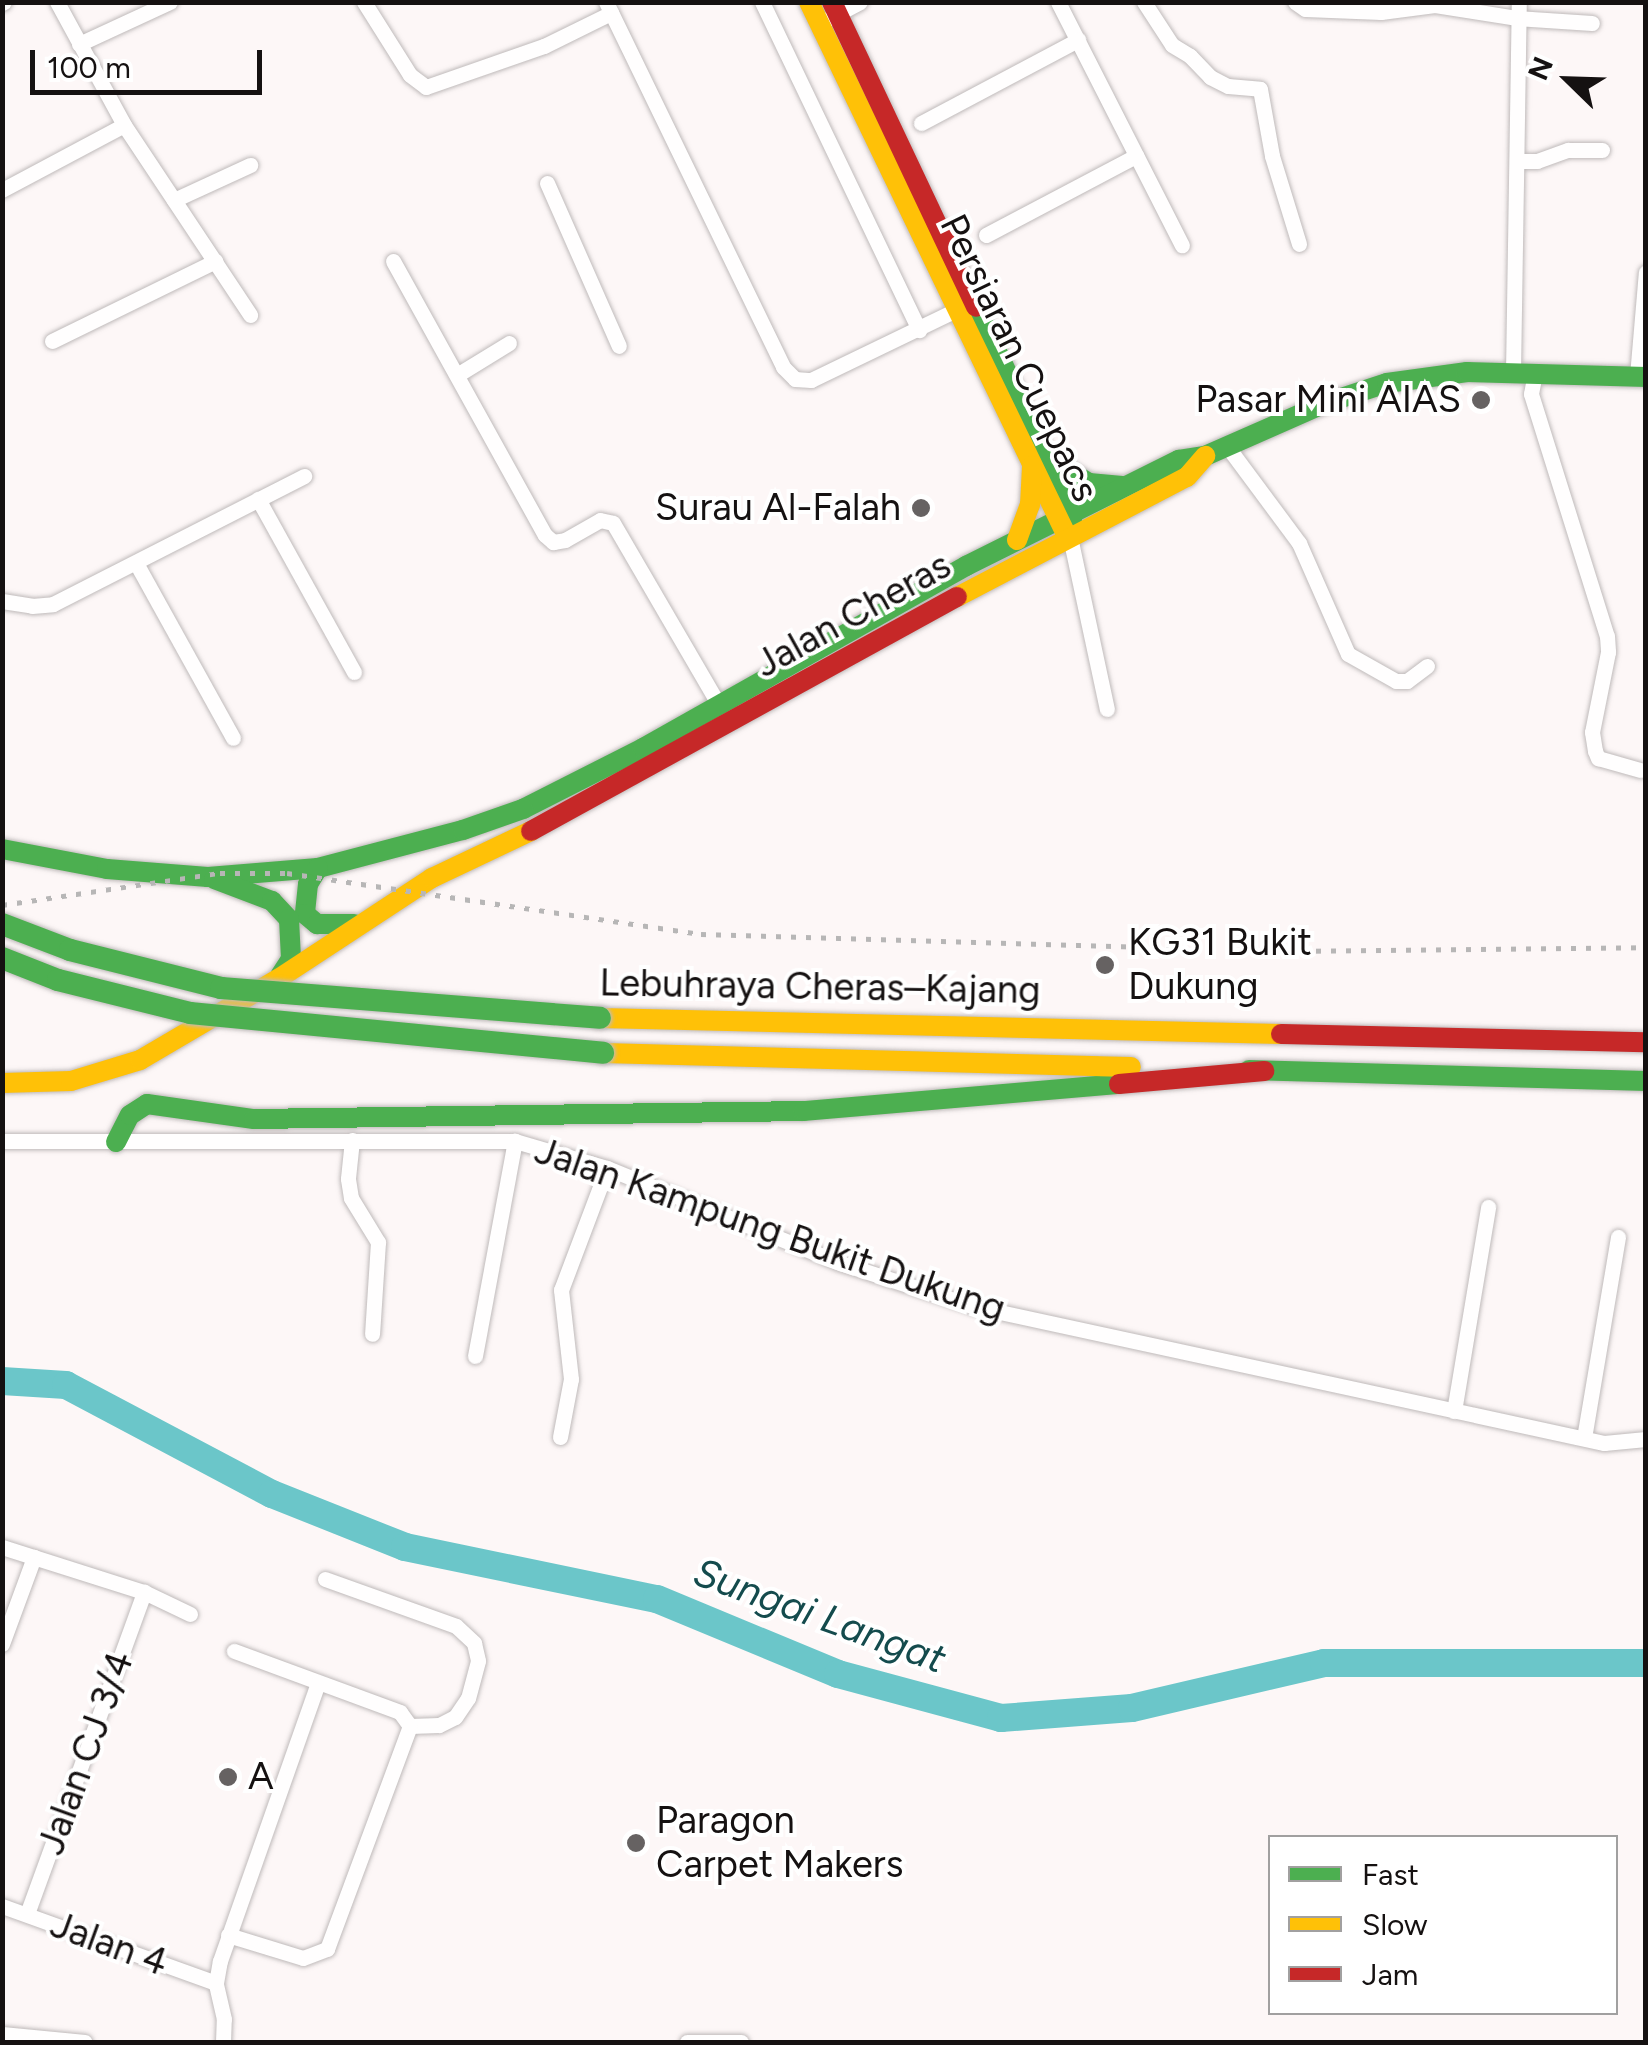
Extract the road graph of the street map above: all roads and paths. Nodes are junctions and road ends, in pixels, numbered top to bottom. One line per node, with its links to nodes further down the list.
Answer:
1 (58, 2): 14 (street)
2 (170, 2): 14 (street)
3 (364, 2): 9 (street)
4 (762, 2): 32 (street)
5 (860, 2): 11 (street)
6 (1058, 2): 13 (street)
7 (1144, 2): 26 (street)
8 (1294, 2): 10 (street)
9 (609, 8): 32 (street)
10 (1518, 10): 12 (street); 19 (street)
11 (824, 11): 30 (main road, Persiaran Cuepacs); 41 (main road, Persiaran Cuepacs)
12 (1592, 23)
13 (1078, 40): 15 (street); 18 (street)
14 (80, 44): 16 (street)
15 (921, 123)
16 (124, 125): 22 (street); 23 (street)
17 (1602, 150): 19 (street)
18 (1136, 156): 24 (street); 25 (street)
19 (1517, 162): 36 (street)
20 (250, 164): 23 (street)
21 (548, 183): 35 (street)
22 (2, 190)
23 (174, 200): 28 (street)
24 (986, 235)
25 (1182, 244)
26 (1299, 244)
27 (392, 260): 37 (street)
28 (215, 261): 31 (street); 33 (street)
29 (1646, 272): 38 (street)
30 (956, 310): 32 (street); 41 (main road, Persiaran Cuepacs)
31 (250, 315)
32 (919, 330)
33 (52, 341)
34 (509, 343): 37 (street)
35 (619, 346)
36 (1524, 372): 38 (main road, Jalan Cheras); 39 (main road, Jalan Cheras); 54 (street)
37 (457, 375): 51 (street)
38 (1641, 377)
39 (1227, 446): 40 (main road, Jalan Cheras); 49 (street)
40 (1204, 456): 43 (main road, Jalan Cheras); 45 (main road, Jalan Cheras)
41 (1040, 462): 43 (main road); 45 (main road, Persiaran Cuepacs); 46 (main road)
42 (304, 476): 44 (street)
43 (1127, 486): 45 (main road, Jalan Cheras)
44 (258, 499): 47 (street); 50 (street)
45 (1066, 523): 46 (main road, Jalan Cheras); 52 (street); 55 (main road, Jalan Cheras)
46 (1017, 540): 51 (main road, Jalan Cheras)
47 (136, 563): 48 (street); 53 (street)
48 (2, 600)
49 (1427, 666)
50 (354, 672)
51 (720, 706): 55 (main road, Jalan Cheras)
52 (1107, 709)
53 (233, 738)
54 (1640, 770)
55 (527, 820): 57 (main road); 60 (main road)
56 (2, 850): 58 (main road)
57 (318, 868): 58 (main road); 60 (main road)
58 (208, 877): 62 (main road)
59 (2, 924): 63 (main road, Lebuhraya Cheras–Kajang, bridge)
60 (356, 924): 62 (main road)
61 (2, 958): 64 (main road, Lebuhraya Cheras–Kajang, bridge)
62 (278, 979): 66 (main road)
63 (1646, 1042)
64 (1264, 1070): 65 (main road, Lebuhraya Cheras–Kajang); 70 (main road)
65 (1646, 1082)
66 (2, 1084)
67 (352, 1140): 69 (street, Jalan Kampung Bukit Dukung); 70 (street, Jalan Kampung Bukit Dukung); 74 (street)
68 (2, 1141): 70 (street, Jalan Kampung Bukit Dukung)
69 (514, 1141): 71 (street, Jalan Kampung Bukit Dukung); 75 (street)
70 (116, 1142)
71 (607, 1168): 76 (street, Jalan Kampung Bukit Dukung); 77 (street)
72 (1488, 1207): 76 (street)
73 (1618, 1237): 78 (street)
74 (372, 1334)
75 (475, 1356)
76 (1454, 1411): 78 (street, Jalan Kampung Bukit Dukung)
77 (560, 1438)
78 (1584, 1438): 79 (street, Jalan Kampung Bukit Dukung)
79 (1646, 1439)
80 (2, 1547): 81 (street)
81 (34, 1557): 83 (street); 85 (street)
82 (325, 1579): 88 (street)
83 (144, 1592): 84 (street); 90 (street, Jalan CJ 3/4)
84 (190, 1614)
85 (2, 1644)
86 (234, 1651): 87 (street)
87 (318, 1682): 88 (street); 91 (street)
88 (410, 1726): 91 (street)
89 (2, 1906): 90 (street, Jalan 4)
90 (27, 1914): 92 (street, Jalan 4)
91 (228, 1935): 92 (street)
92 (216, 1983): 95 (street)
93 (2, 2034): 94 (street)
94 (84, 2042)
95 (223, 2042)
96 (686, 2042): 97 (street)
97 (741, 2042)

